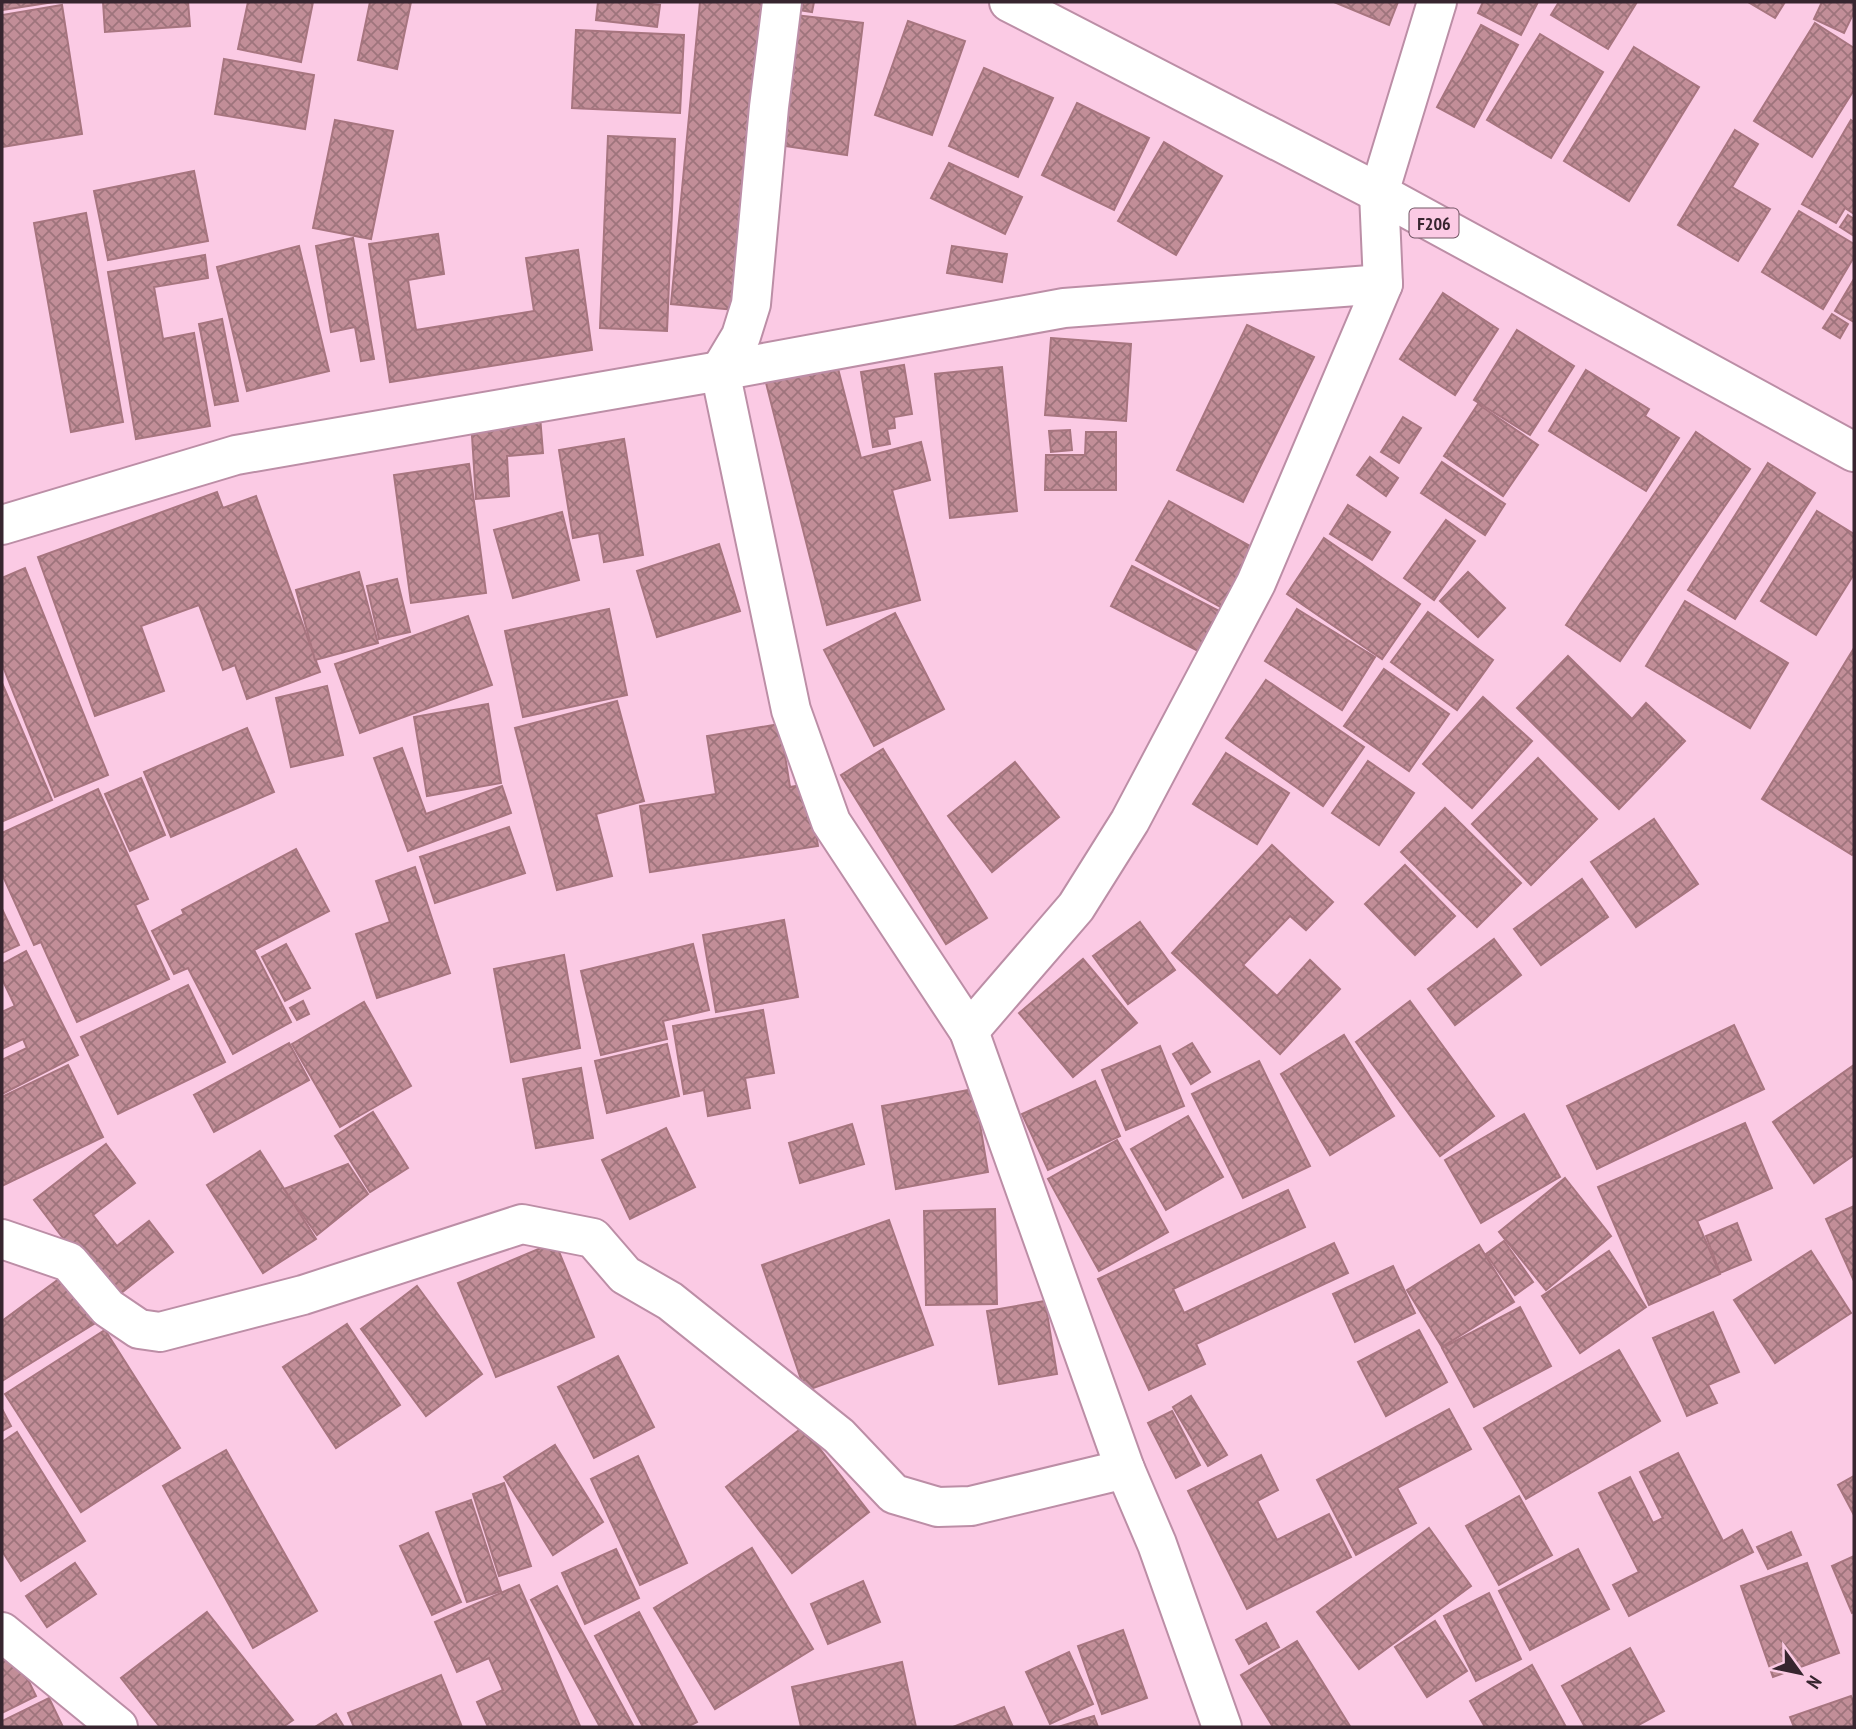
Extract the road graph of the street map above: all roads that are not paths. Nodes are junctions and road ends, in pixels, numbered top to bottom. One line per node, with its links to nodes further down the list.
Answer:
1 (782, 2): 6 (street)
2 (1009, 2): 4 (street, F206)
3 (1437, 2): 4 (street)
4 (1379, 193): 5 (street); 7 (street, F206)
5 (1383, 284): 6 (street); 9 (street)
6 (720, 371): 8 (street); 9 (street)
7 (1854, 452)
8 (2, 525)
9 (969, 1031): 11 (street)
10 (2, 1240): 11 (street)
11 (1125, 1469): 14 (street)
12 (2, 1632): 13 (street)
13 (118, 1727)
14 (1222, 1727)

